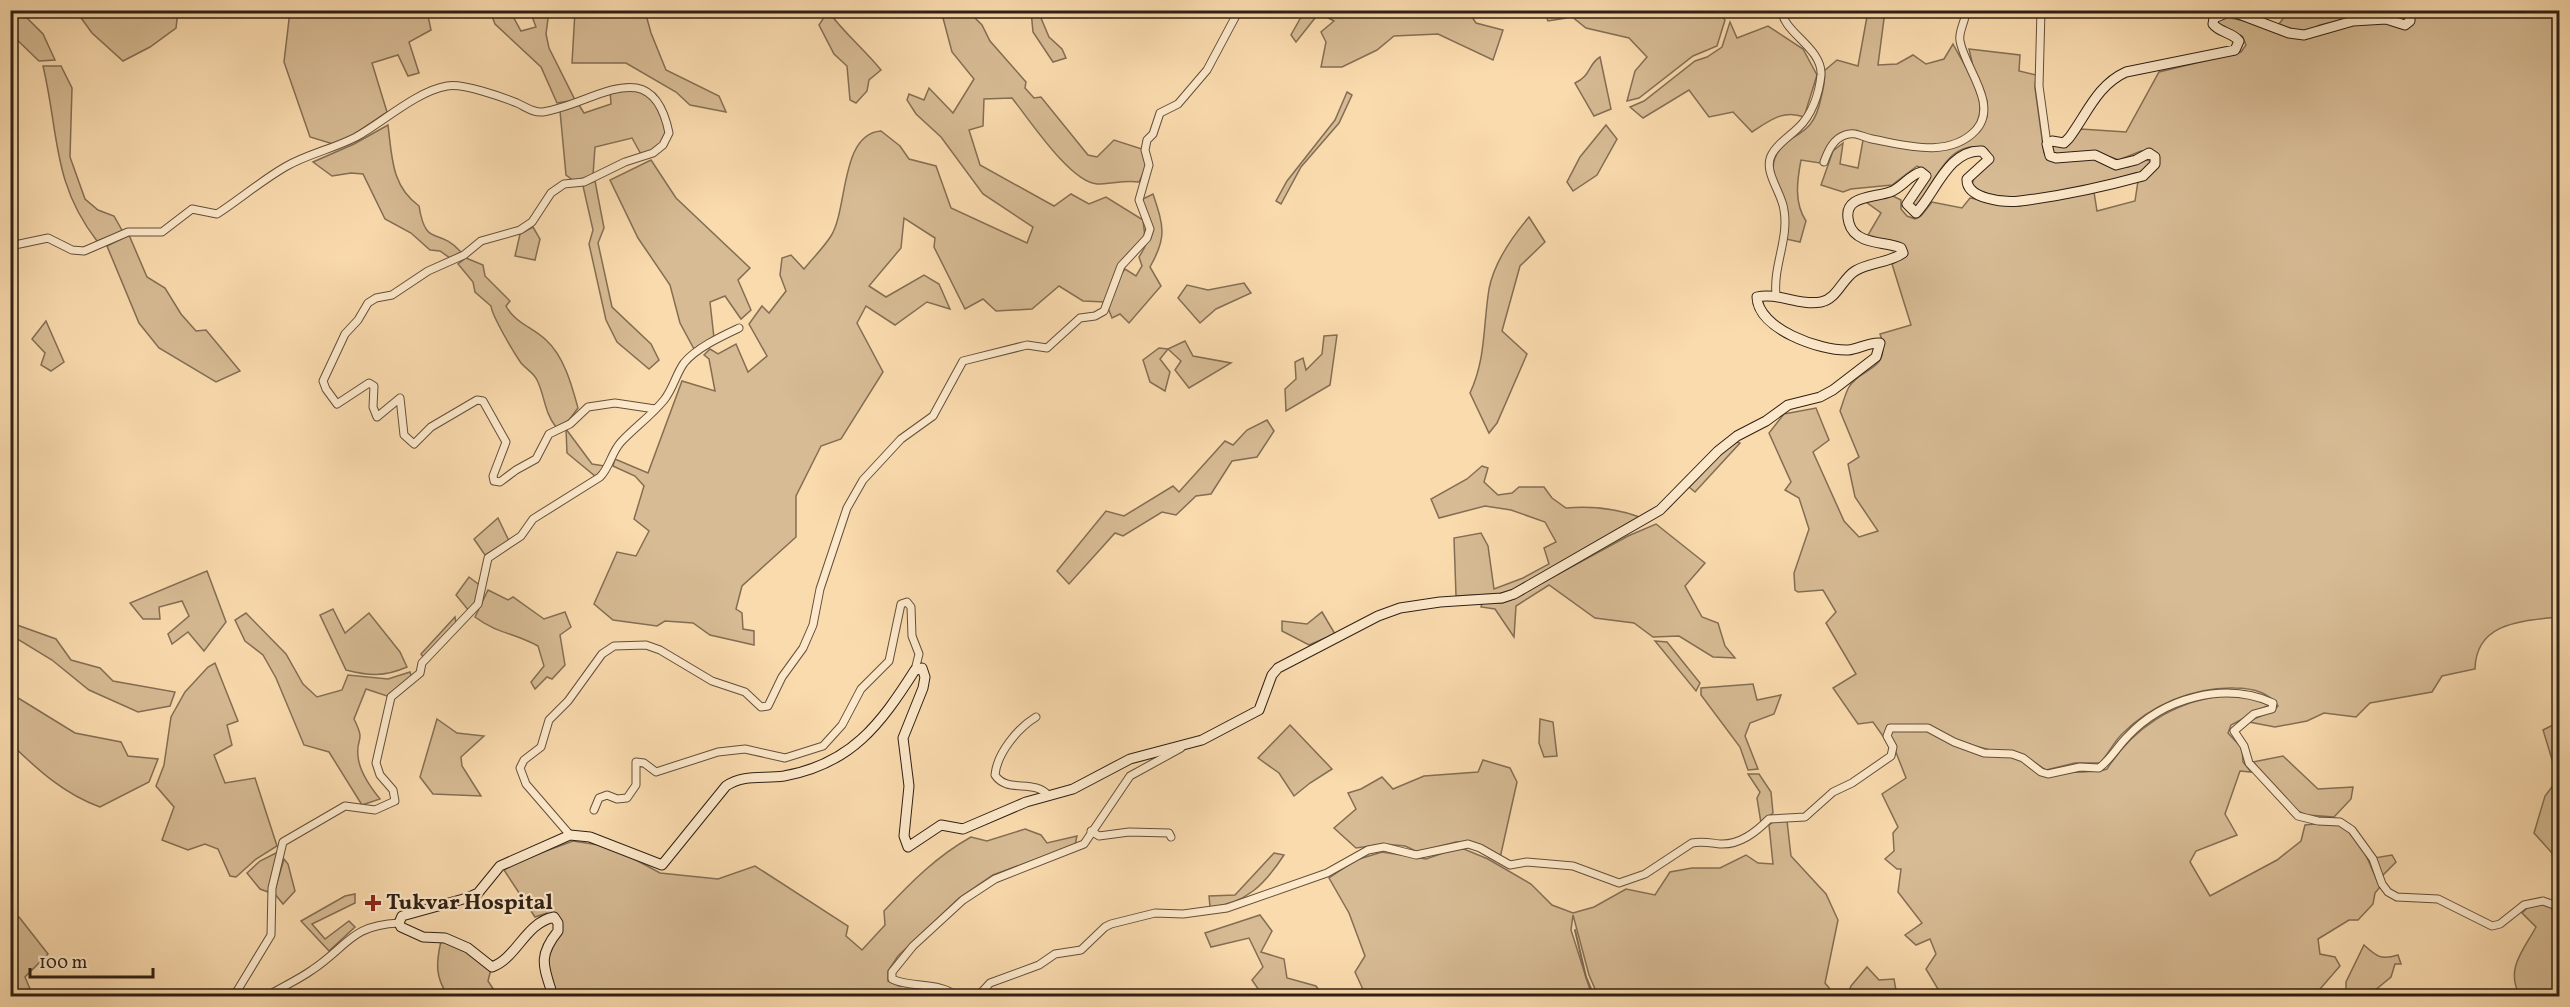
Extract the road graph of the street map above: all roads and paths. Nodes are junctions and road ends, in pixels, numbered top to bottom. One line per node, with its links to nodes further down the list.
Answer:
1 (1239, 10): 18 (street)
2 (1782, 10): 9 (street)
3 (2041, 10): 6 (street)
4 (2407, 10): 6 (main road)
5 (1968, 12): 7 (street)
6 (2047, 144): 9 (main road)
7 (1824, 162)
8 (10, 246): 11 (street)
9 (1776, 295): 14 (main road)
10 (739, 328): 11 (street)
11 (656, 410): 22 (street)
12 (915, 670): 15 (main road); 16 (street); 18 (main road)
13 (1036, 717): 15 (street)
14 (1187, 745): 15 (main road); 17 (street)
15 (1049, 796)
16 (594, 810)
17 (1091, 831): 19 (street); 26 (street)
18 (570, 836): 21 (main road)
19 (1172, 837)
20 (2559, 915): 27 (street)
21 (399, 922): 24 (street); 25 (main road)
22 (236, 996)
23 (260, 996): 24 (street)
24 (268, 996)
25 (553, 996)
26 (956, 996)
27 (978, 996)

